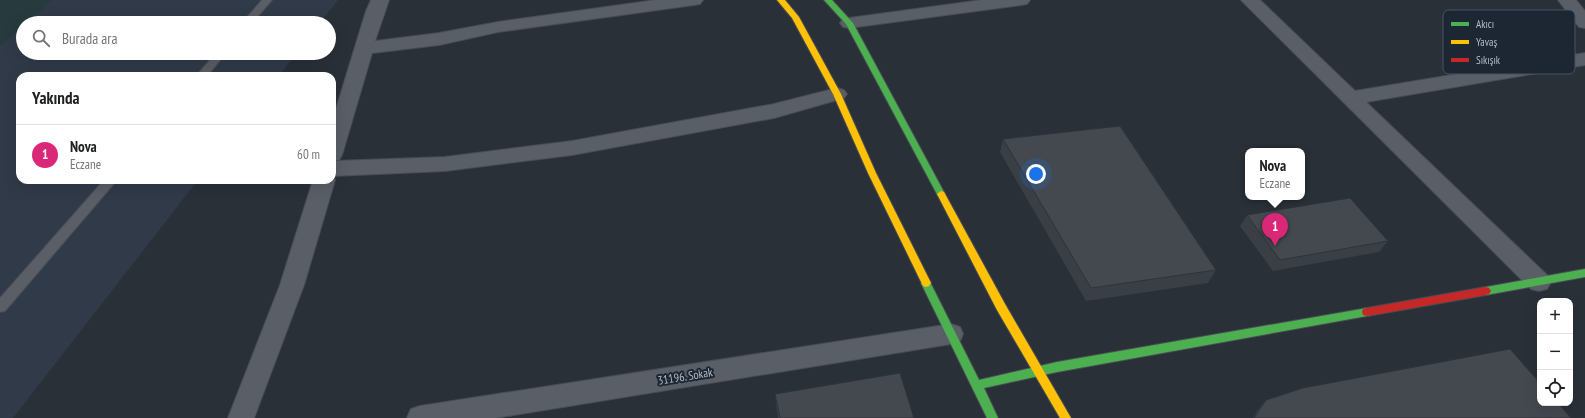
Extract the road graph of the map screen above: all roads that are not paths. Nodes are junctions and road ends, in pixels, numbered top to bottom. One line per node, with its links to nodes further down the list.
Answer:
1 (267, 0): 11 (lane)
2 (380, 0): 14 (street)
3 (694, 0): 14 (street)
4 (780, 0): 20 (main road)
5 (828, 0): 12 (main road)
6 (1021, 0): 12 (street)
7 (1250, 0): 21 (street)
8 (1567, 0): 10 (street)
9 (1575, 10): 13 (street)
10 (1575, 10)
11 (253, 16)
12 (849, 23): 30 (main road)
13 (1585, 23)
14 (364, 48): 22 (street)
15 (1585, 59): 17 (street)
16 (215, 60): 18 (lane)
17 (1575, 61)
18 (204, 72)
19 (1495, 74): 21 (street)
20 (837, 94): 23 (street); 29 (main road)
21 (1351, 98): 27 (street)
22 (336, 142)
23 (336, 169)
24 (108, 184): 28 (lane)
25 (323, 184): 32 (street)
26 (1585, 273): 27 (main road)
27 (1539, 282): 30 (main road)
28 (0, 307)
29 (951, 334): 31 (main road); 33 (street, 31196. Sokak)
30 (1039, 370): 31 (main road); 35 (main road)
31 (976, 385): 34 (main road)
32 (241, 418)
33 (420, 418)
34 (993, 418)
35 (1066, 418)

